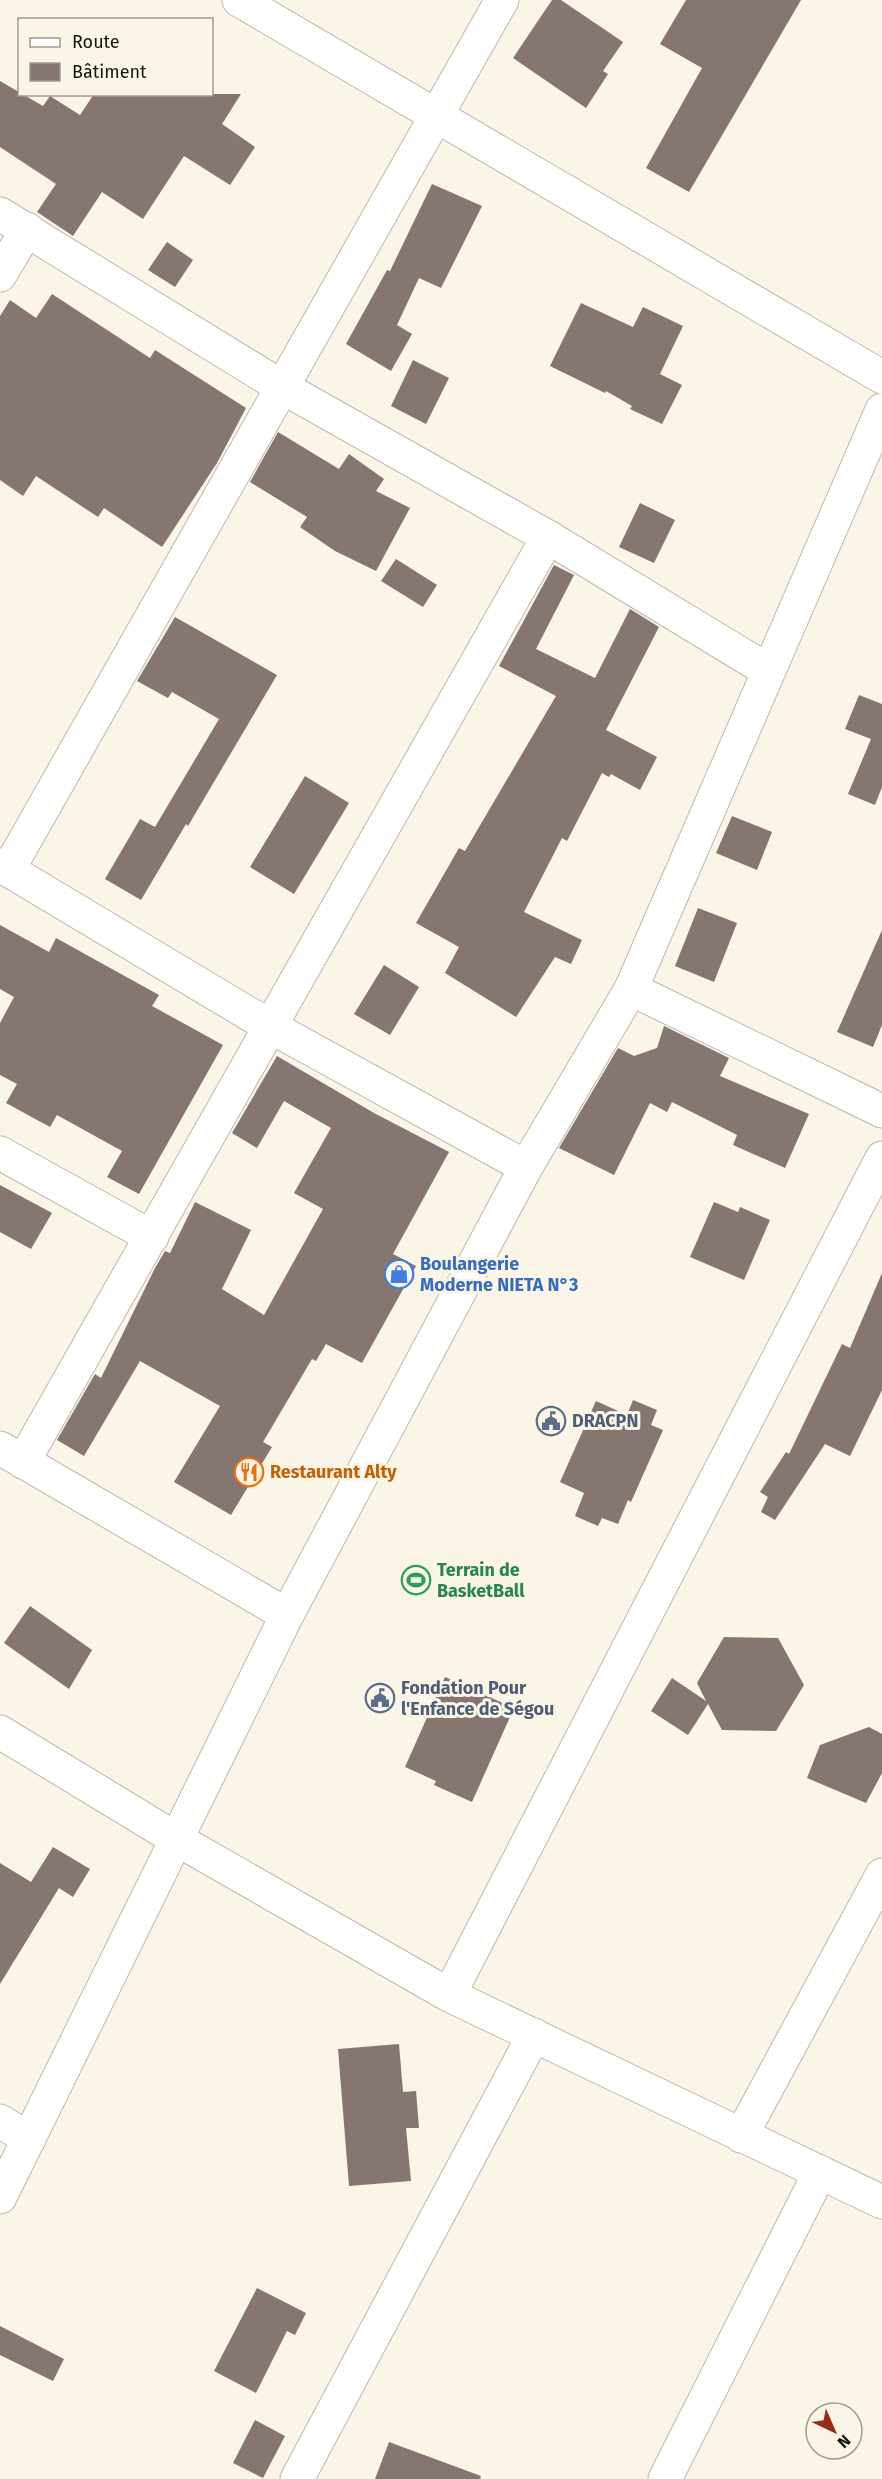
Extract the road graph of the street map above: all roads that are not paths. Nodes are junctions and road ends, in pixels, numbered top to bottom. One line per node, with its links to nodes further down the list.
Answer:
1 (239, 0): 3 (street)
2 (502, 0): 3 (street)
3 (437, 114): 6 (street); 7 (street)
4 (13, 221): 5 (street); 7 (street)
5 (0, 275)
6 (882, 377)
7 (282, 387): 9 (street); 11 (street)
8 (882, 410): 10 (street)
9 (548, 537): 10 (street); 13 (street)
10 (767, 670): 12 (street)
11 (4, 868): 13 (street)
12 (632, 989): 14 (street); 17 (street)
13 (271, 1027): 17 (street); 18 (street)
14 (882, 1110)
15 (0, 1153): 18 (street)
16 (882, 1158): 24 (street)
17 (526, 1167): 20 (street)
18 (152, 1237): 19 (street)
19 (12, 1455): 20 (street)
20 (287, 1615): 22 (street)
21 (0, 1732): 22 (street)
22 (178, 1840): 24 (street); 28 (street)
23 (882, 1875): 27 (street)
24 (449, 1995): 25 (street)
25 (534, 2035): 27 (street); 32 (street)
26 (0, 2121): 28 (street)
27 (741, 2136): 29 (street)
28 (29, 2139): 30 (street)
29 (820, 2172): 31 (street); 33 (street)
30 (0, 2197)
31 (882, 2202)
32 (297, 2479)
33 (665, 2479)

